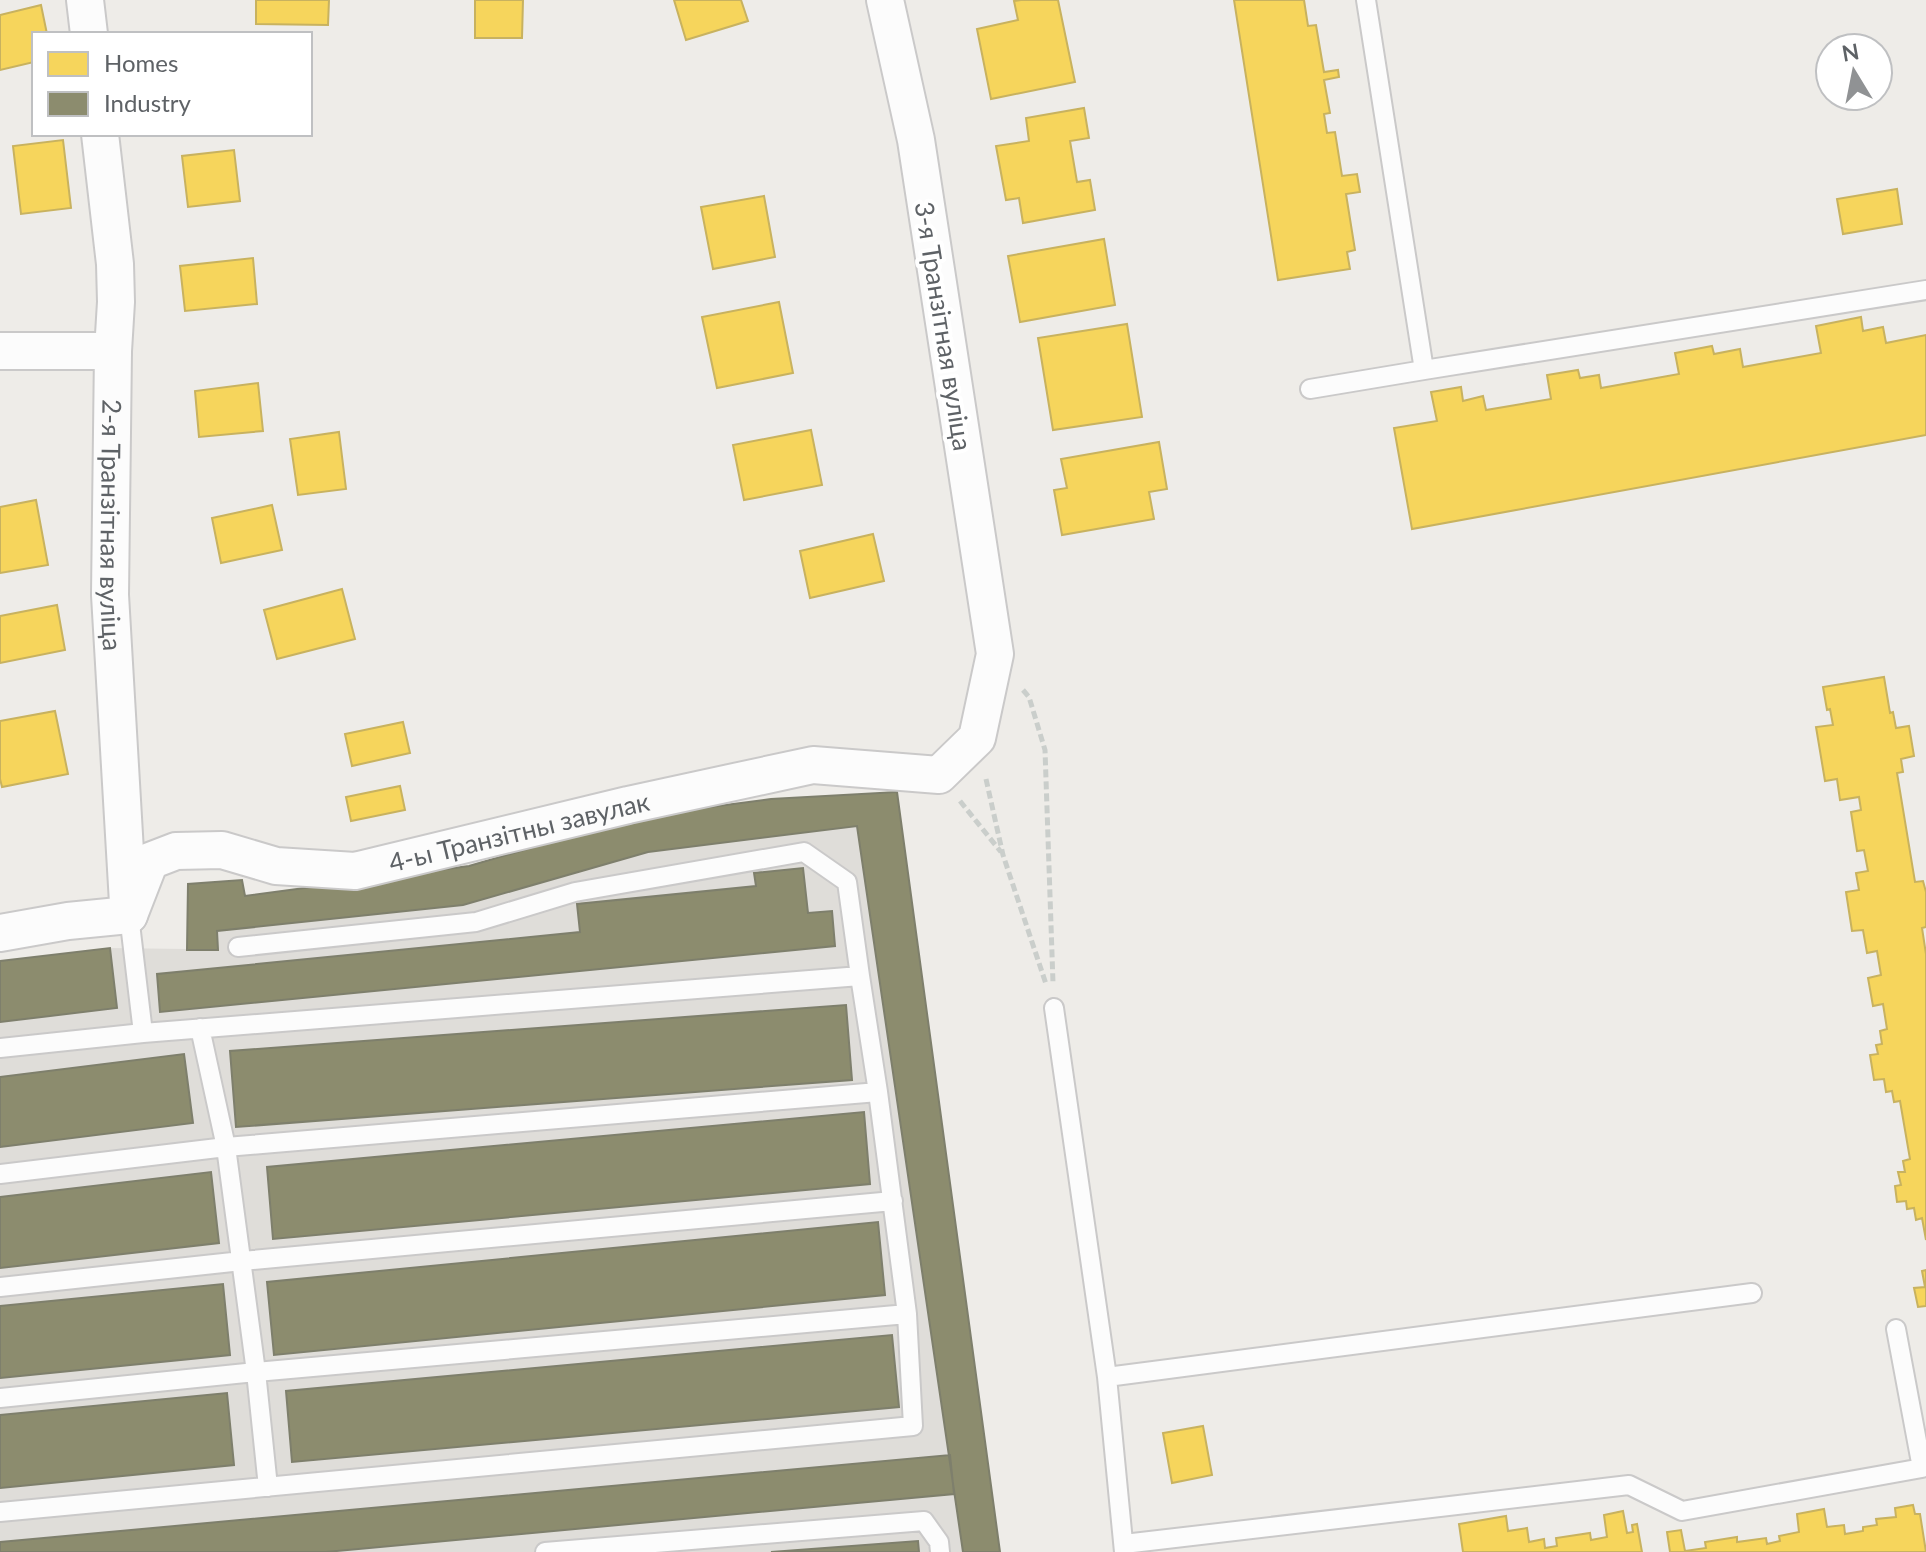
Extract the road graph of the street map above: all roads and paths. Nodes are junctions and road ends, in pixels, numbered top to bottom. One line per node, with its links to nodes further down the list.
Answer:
1 (85, 0): 4 (street)
2 (885, 0): 11 (street, 3-я Транзітная вуліца)
3 (1366, 0): 9 (lane)
4 (89, 32)
5 (100, 136): 8 (street, 2-я Транзітная вуліца)
6 (1926, 290): 9 (lane)
7 (0, 351): 8 (street)
8 (113, 351): 15 (street, 2-я Транзітная вуліца)
9 (1424, 370): 10 (lane)
10 (1310, 389)
11 (995, 654): 12 (street); 19 (path)
12 (977, 738): 13 (street); 14 (path)
13 (939, 775): 14 (path); 15 (street, 4-ы Транзітны завулак)
14 (1003, 855): 19 (path)
15 (129, 915): 16 (street); 21 (lane)
16 (0, 933)
17 (238, 947): 18 (lane)
18 (860, 976): 20 (lane); 23 (lane)
19 (1054, 1008): 33 (lane)
20 (200, 1028): 21 (lane); 24 (lane)
21 (143, 1033): 22 (lane)
22 (0, 1048)
23 (878, 1092): 24 (lane); 26 (lane)
24 (226, 1147): 25 (lane); 27 (lane)
25 (0, 1174)
26 (893, 1201): 27 (lane); 30 (lane)
27 (242, 1261): 28 (lane); 32 (lane)
28 (0, 1287)
29 (1752, 1293): 33 (lane)
30 (907, 1314): 32 (lane); 35 (lane)
31 (1896, 1329): 37 (lane)
32 (256, 1372): 34 (lane); 35 (lane)
33 (1107, 1377): 37 (lane)
34 (0, 1398)
35 (268, 1487): 36 (lane)
36 (0, 1512)
37 (1124, 1548)
38 (545, 1552): 39 (lane)
39 (940, 1552)

